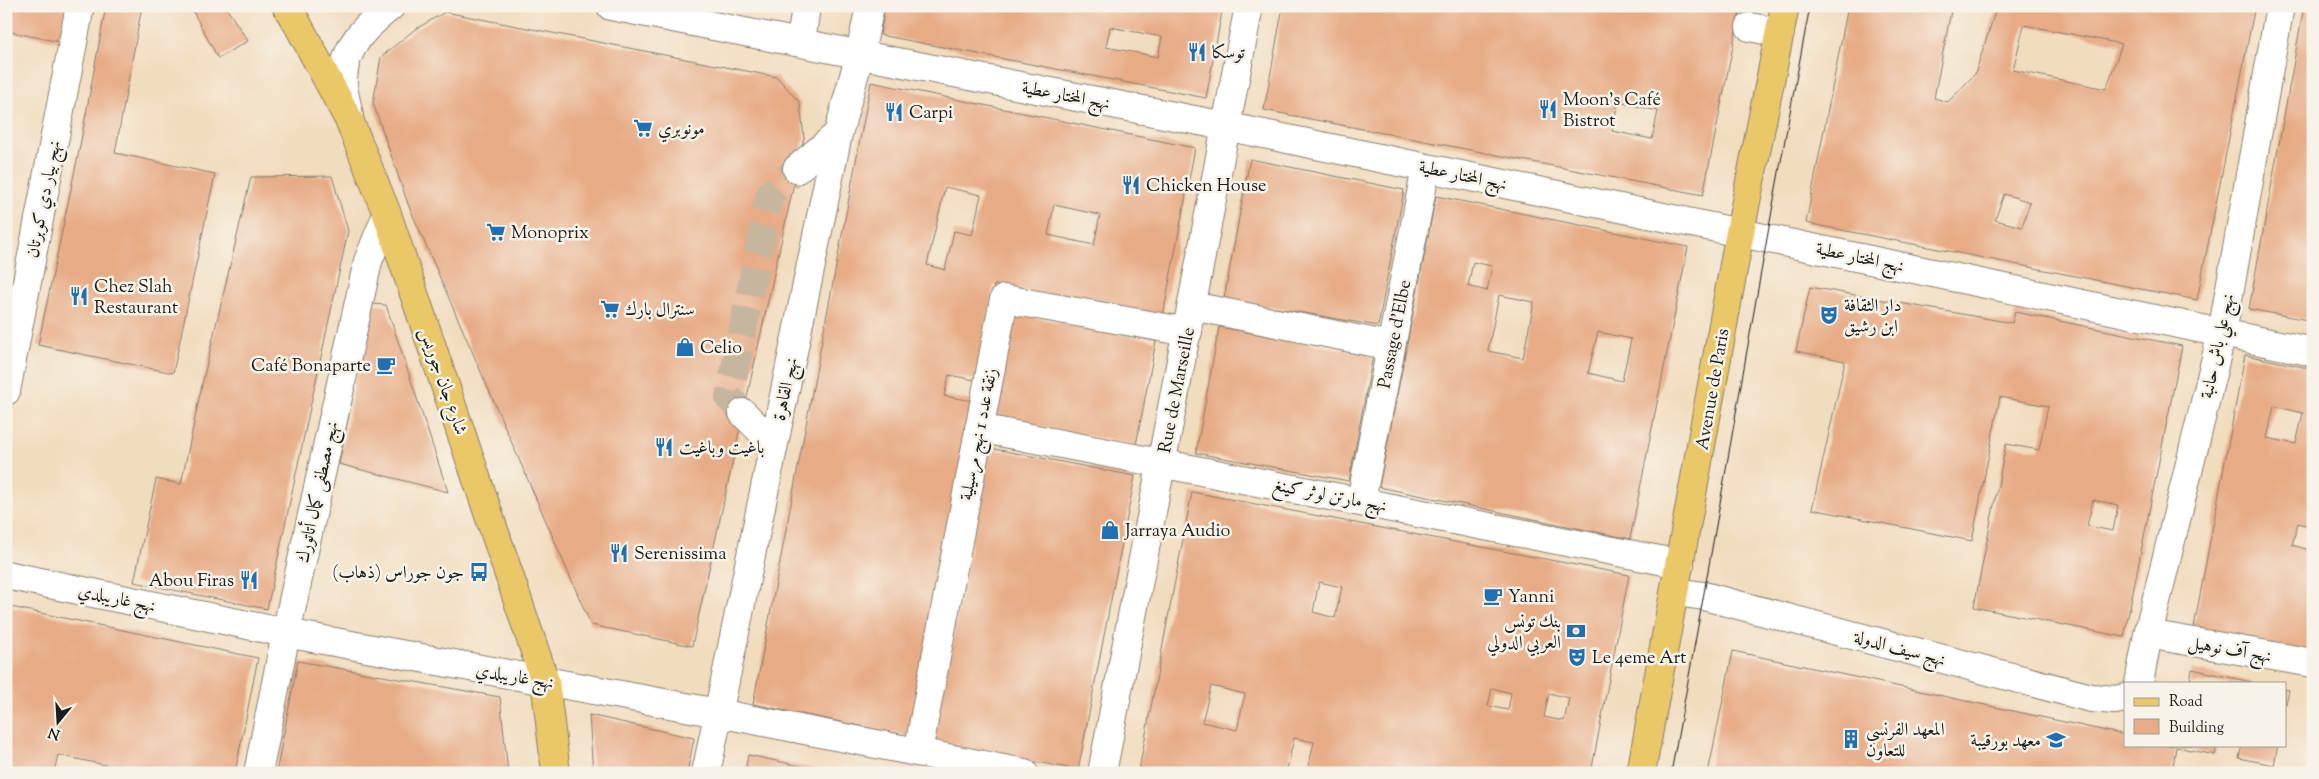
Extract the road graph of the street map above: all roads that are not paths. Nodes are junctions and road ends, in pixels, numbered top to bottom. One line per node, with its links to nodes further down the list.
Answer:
1 (80, 6): 25 (street, نهج بيار دي كوبرتان)
2 (286, 6): 14 (main road, شارع جان جوريس)
3 (391, 6): 14 (street)
4 (612, 6): 12 (street, نهج المختار عطية)
5 (806, 6): 12 (street)
6 (870, 6): 13 (street, نهج القاهرة)
7 (1250, 6): 15 (street, Rue de Marseille)
8 (1785, 6): 11 (main road, Avenue de Paris)
9 (2280, 6): 22 (street, نهج علي باش حانبة)
10 (1750, 27): 11 (street)
11 (1780, 33): 20 (main road, Avenue de Paris)
12 (801, 42): 13 (street, نهج المختار عطية)
13 (860, 54): 15 (street, نهج المختار عطية); 16 (street, نهج القاهرة)
14 (350, 122): 19 (main road, شارع جان جوريس)
15 (1225, 126): 17 (street, نهج المختار عطية); 21 (street, Rue de Marseille)
16 (838, 134): 18 (street); 28 (street, نهج القاهرة)
17 (1426, 168): 20 (street, نهج المختار عطية); 23 (street, Passage d'Elbe)
18 (798, 169)
19 (387, 214): 34 (street, نهج مصطفى كمال أتاتورك); 37 (main road, شارع جان جوريس)
20 (1740, 232): 22 (street, نهج المختار عطية); 31 (main road, Avenue de Paris)
21 (1190, 319): 23 (street); 27 (street, زنقة عدد 1 نهج مرسيلية); 29 (street, Rue de Marseille)
22 (2222, 333): 24 (street, نهج المختار عطية); 35 (street, نهج علي باش حانبة)
23 (1392, 346): 30 (street, Passage d'Elbe)
24 (2313, 352)
25 (6, 391)
26 (744, 413): 28 (street)
27 (979, 428): 29 (street, نهج مارتن لوثر كينغ); 41 (street, زنقة عدد 1 نهج مرسيلية)
28 (774, 444): 40 (street, نهج القاهرة)
29 (1162, 462): 30 (street, نهج مارتن لوثر كينغ); 46 (street, Rue de Marseille)
30 (1361, 501): 31 (street, نهج مارتن لوثر كينغ)
31 (1680, 564): 33 (main road, Avenue de Paris)
32 (6, 575): 34 (street, نهج غاريبلدي)
33 (1675, 592): 39 (street, نهج سيف الدولة); 47 (main road, Avenue de Paris)
34 (286, 633): 37 (street, نهج غاريبلدي); 42 (street, نهج مصطفى كمال أتاتورك)
35 (2148, 634): 36 (street, نهج آف نوهيل); 38 (street, نهج علي باش حانبة)
36 (2313, 663)
37 (545, 681): 40 (street, نهج غاريبلدي); 43 (main road, شارع جان جوريس)
38 (2138, 682)
39 (2124, 698)
40 (718, 713): 41 (street, نهج غاريبلدي); 44 (street, نهج القاهرة)
41 (918, 752): 45 (street, نهج غاريبلدي)
42 (258, 773)
43 (556, 773)
44 (706, 773)
45 (1024, 773)
46 (1102, 773)
47 (1641, 773)

